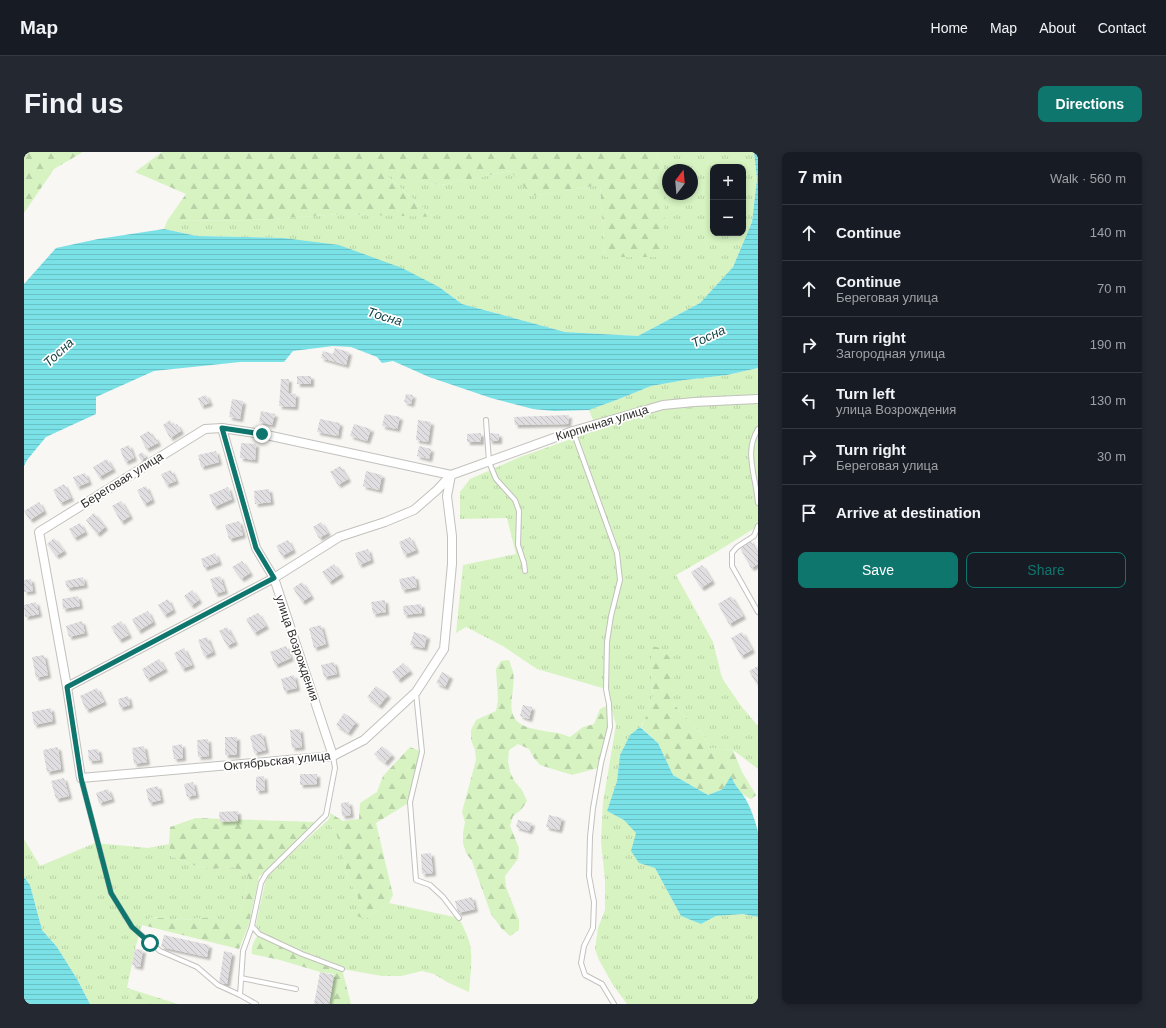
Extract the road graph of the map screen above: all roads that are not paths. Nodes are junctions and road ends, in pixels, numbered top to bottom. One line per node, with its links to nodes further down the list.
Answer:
1 (758, 399): 5 (street, Кирпичная улица)
2 (486, 420): 6 (lane)
3 (222, 428): 7 (street, Береговая улица); 12 (street, улица Возрождения); 14 (street, Береговая улица)
4 (758, 429): 8 (lane)
5 (573, 431): 6 (street, Кирпичная улица); 25 (lane)
6 (489, 462): 7 (street, Кирпичная улица); 11 (lane)
7 (451, 475): 12 (street); 15 (street, Октябрьская улица)
8 (756, 480): 9 (lane)
9 (758, 503)
10 (758, 526): 13 (lane)
11 (525, 571)
12 (274, 578): 14 (street); 16 (street, улица Возрождения)
13 (758, 612)
14 (67, 687): 17 (street, Береговая улица)
15 (416, 692): 16 (street, Октябрьская улица); 18 (lane)
16 (334, 756): 17 (street, Октябрьская улица); 19 (lane)
17 (81, 778): 23 (lane)
18 (459, 918)
19 (252, 926): 20 (lane); 21 (lane)
20 (342, 969)
21 (241, 978): 22 (lane); 23 (lane)
22 (296, 989)
23 (240, 995): 24 (lane)
24 (256, 1004)
25 (614, 1004)

